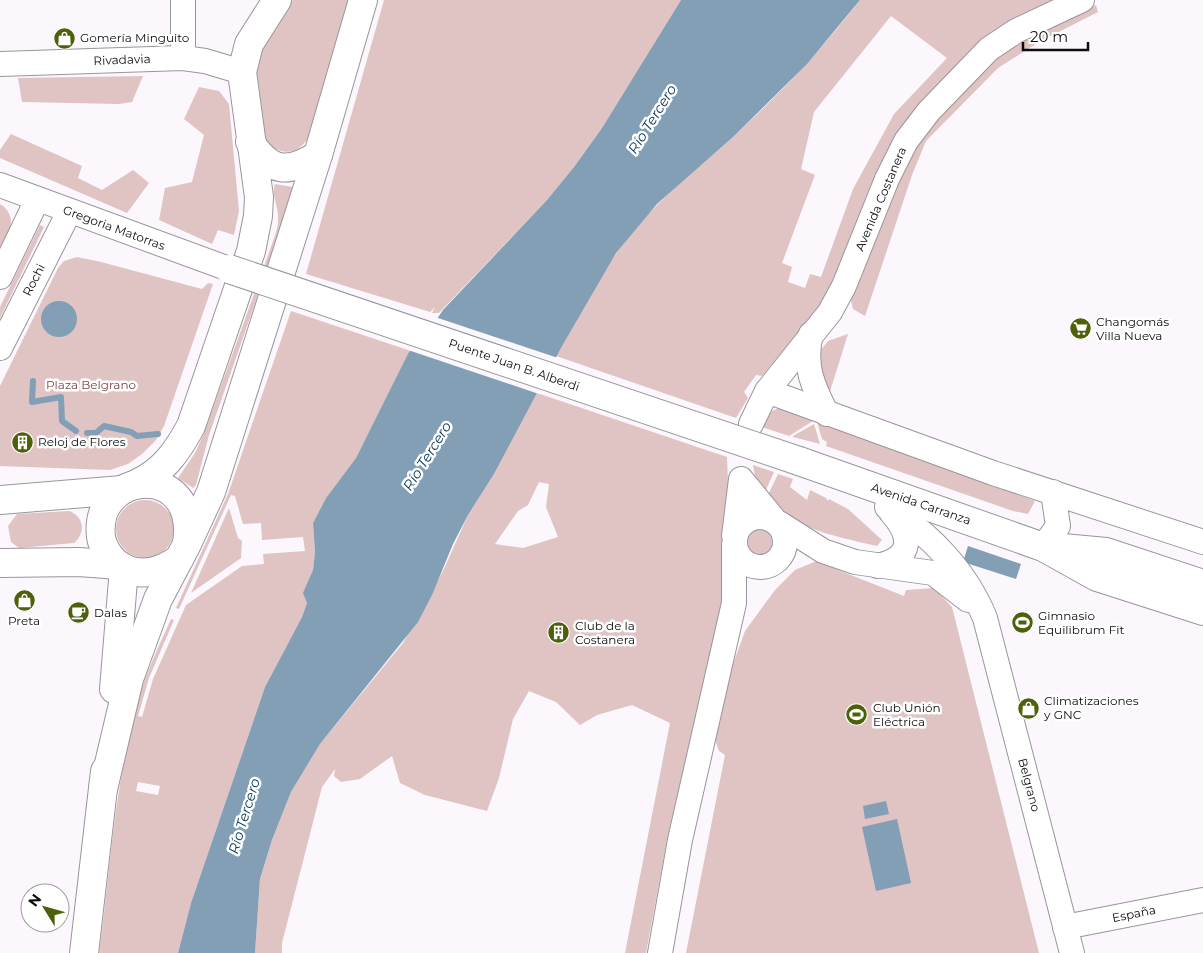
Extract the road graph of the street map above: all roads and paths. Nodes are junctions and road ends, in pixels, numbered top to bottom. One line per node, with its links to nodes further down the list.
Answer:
1 (183, 0): 5 (street)
2 (277, 0): 7 (main road)
3 (363, 0): 9 (main road)
4 (1082, 0): 15 (street, Avenida Costanera)
5 (183, 58): 6 (street, Rivadavia); 7 (street, Rivadavia)
6 (0, 64)
7 (242, 72): 8 (main road)
8 (250, 142): 9 (main road); 22 (main road)
9 (318, 155): 31 (main road)
10 (0, 186): 11 (street, Gregoria Matorras)
11 (38, 200): 12 (street, Gregoria Matorras); 14 (street)
12 (69, 212): 13 (street, Gregoria Matorras); 16 (street, Rochi)
13 (229, 269): 20 (main road, Puente Juan B. Alberdi, bridge)
14 (0, 277)
15 (811, 334): 17 (street, Avenida Costanera); 18 (street)
16 (0, 348)
17 (767, 391): 18 (street); 19 (street, Avenida Costanera)
18 (827, 414): 23 (street)
19 (751, 424)
20 (799, 461): 21 (main road, Avenida Carranza)
21 (858, 482): 25 (street); 29 (main road, Avenida Carranza)
22 (129, 487): 24 (main road); 31 (main road); 35 (main road)
23 (1053, 492): 28 (street); 29 (street)
24 (0, 500)
25 (887, 507): 34 (street); 39 (street, Belgrano)
26 (776, 521): 27 (street); 27 (street); 30 (street); 33 (street)
27 (734, 541): 33 (street); 37 (street)
28 (1203, 542)
29 (1043, 547): 36 (main road, Avenida Carranza); 38 (main road, Avenida Carranza)
30 (823, 551): 33 (street); 34 (street)
31 (182, 553): 35 (main road); 40 (main road)
32 (0, 563): 35 (main road)
33 (773, 564): 37 (street)
34 (878, 566): 39 (street)
35 (122, 567): 40 (main road)
36 (1203, 584)
37 (734, 603): 44 (street)
38 (1203, 611)
39 (985, 618): 42 (street, Belgrano)
40 (103, 789): 43 (main road)
41 (1203, 900): 42 (street, España)
42 (1065, 927): 45 (street, Belgrano)
43 (84, 953)
44 (660, 953)
45 (1072, 953)

